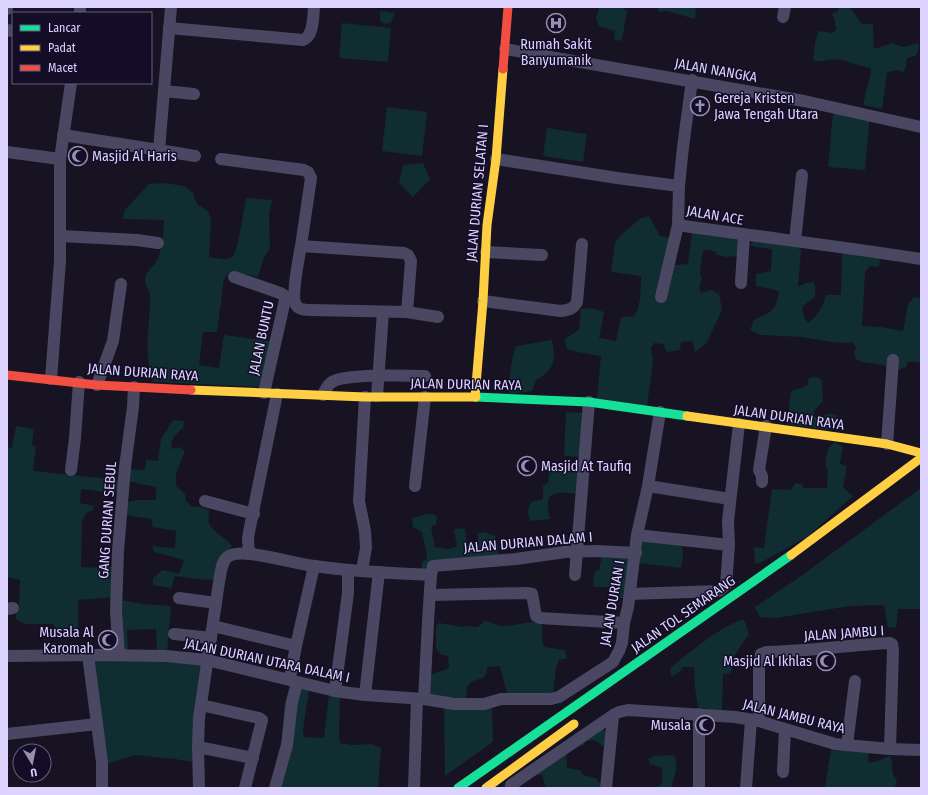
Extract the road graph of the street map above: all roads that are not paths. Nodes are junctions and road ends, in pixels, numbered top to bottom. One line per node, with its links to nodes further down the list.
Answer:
1 (171, 7): 4 (street)
2 (314, 7): 4 (street)
3 (508, 7): 5 (main road, JALAN DURIAN SELATAN I)
4 (169, 28): 8 (street)
5 (505, 49): 6 (street, JALAN NANGKA); 17 (main road, JALAN DURIAN SELATAN I)
6 (692, 80): 10 (street, JALAN NANGKA); 19 (street)
7 (71, 84): 11 (street)
8 (164, 91): 9 (street); 12 (street)
9 (194, 94)
10 (921, 127)
11 (63, 135): 12 (street); 15 (street)
12 (159, 150): 14 (street)
13 (7, 152): 15 (street)
14 (195, 156)
15 (60, 159): 22 (street)
16 (221, 159): 26 (street)
17 (496, 159): 19 (street, JALAN ACE); 27 (main road, JALAN DURIAN SELATAN I)
18 (802, 175): 23 (street)
19 (680, 186): 20 (street, JALAN ACE)
20 (678, 225): 21 (street, JALAN ACE); 33 (street)
21 (744, 235): 23 (street, JALAN ACE); 31 (street)
22 (60, 236): 24 (street); 42 (street)
23 (795, 241): 29 (street, JALAN ACE)
24 (158, 244)
25 (582, 244): 34 (street)
26 (301, 246): 35 (street); 36 (street)
27 (486, 252): 28 (street); 34 (main road, JALAN DURIAN SELATAN I)
28 (542, 255)
29 (921, 259)
30 (234, 277): 46 (street, JALAN BUNTU)
31 (741, 283)
32 (121, 284): 44 (street)
33 (661, 297)
34 (483, 301): 49 (main road, JALAN DURIAN SELATAN I)
35 (383, 312): 36 (street); 40 (street)
36 (407, 312): 37 (street)
37 (438, 317)
38 (893, 360): 56 (street)
39 (7, 375): 42 (main road, JALAN DURIAN RAYA)
40 (378, 376): 41 (street); 48 (street); 50 (street)
41 (425, 376)
42 (51, 379): 43 (main road, JALAN DURIAN RAYA)
43 (79, 382): 44 (main road, JALAN DURIAN RAYA); 59 (street)
44 (97, 385): 45 (main road, JALAN DURIAN RAYA)
45 (134, 387): 46 (main road, JALAN DURIAN RAYA); 87 (street, GANG DURIAN SEBUL)
46 (264, 393): 47 (main road, JALAN DURIAN RAYA)
47 (277, 394): 48 (main road, JALAN DURIAN RAYA); 65 (street)
48 (323, 395): 50 (main road, JALAN DURIAN RAYA)
49 (475, 396): 51 (main road, JALAN DURIAN RAYA); 52 (main road, JALAN DURIAN RAYA)
50 (371, 397): 51 (main road, JALAN DURIAN RAYA); 73 (street)
51 (425, 397): 61 (street)
52 (589, 402): 53 (main road, JALAN DURIAN RAYA); 68 (street)
53 (660, 412): 54 (main road, JALAN DURIAN RAYA); 62 (street, JALAN DURIAN I)
54 (739, 424): 55 (main road, JALAN DURIAN RAYA); 63 (street)
55 (766, 426): 56 (main road, JALAN DURIAN RAYA); 60 (street)
56 (887, 444): 57 (main road, JALAN DURIAN RAYA)
57 (921, 453)
58 (921, 458): 117 (main road, JALAN TOL SEMARANG)
59 (71, 470)
60 (762, 482)
61 (415, 486)
62 (648, 486): 63 (street); 66 (street, JALAN DURIAN I)
63 (730, 498): 67 (street)
64 (205, 501): 65 (street)
65 (254, 514): 70 (street)
66 (637, 535): 67 (street); 69 (street, JALAN DURIAN I)
67 (729, 545): 77 (street)
68 (577, 552): 69 (street, JALAN DURIAN DALAM I); 75 (street, JALAN DURIAN DALAM I); 76 (street)
69 (636, 553): 77 (street, JALAN DURIAN I)
70 (249, 554): 71 (street); 80 (street)
71 (314, 566): 72 (street); 85 (street)
72 (348, 570): 73 (street); 93 (street)
73 (362, 570): 74 (street)
74 (379, 572): 75 (street); 94 (street)
75 (432, 575): 78 (street)
76 (575, 575)
77 (630, 594): 81 (street, JALAN DURIAN I)
78 (430, 595): 81 (street); 96 (street)
79 (179, 598): 80 (street)
80 (216, 603): 82 (street)
81 (624, 623): 95 (street, JALAN DURIAN I)
82 (213, 626): 84 (street); 85 (street)
83 (174, 634): 84 (street)
84 (211, 638): 89 (street)
85 (296, 646): 90 (street)
86 (88, 655): 87 (street, JALAN DURIAN UTARA DALAM I); 88 (street, JALAN DURIAN UTARA DALAM I); 102 (street)
87 (119, 655): 89 (street, JALAN DURIAN UTARA DALAM I)
88 (7, 656)
89 (207, 660): 92 (street, JALAN DURIAN UTARA DALAM I); 97 (street)
90 (290, 672)
91 (855, 681): 105 (street)
92 (297, 683): 93 (street, JALAN DURIAN UTARA DALAM I); 115 (street)
93 (335, 691): 94 (street, JALAN DURIAN UTARA DALAM I)
94 (365, 695): 96 (street, JALAN DURIAN UTARA DALAM I)
95 (563, 695): 96 (street, JALAN DURIAN UTARA DALAM I)
96 (421, 699): 116 (street)
97 (201, 706): 106 (street); 109 (street)
98 (699, 714): 99 (street, JALAN JAMBU RAYA); 101 (street, JALAN JAMBU RAYA); 120 (street)
99 (613, 716): 111 (street, JALAN JAMBU RAYA); 119 (street)
100 (583, 718): 118 (main road)
101 (755, 721): 103 (street, JALAN JAMBU RAYA); 107 (street, JALAN JAMBU I); 121 (street)
102 (97, 724): 104 (street); 112 (street)
103 (785, 729): 105 (street, JALAN JAMBU RAYA); 110 (street)
104 (7, 734)
105 (847, 745): 107 (street, JALAN JAMBU RAYA)
106 (198, 747): 109 (street); 113 (street)
107 (890, 749): 108 (street, JALAN JAMBU RAYA)
108 (921, 750)
109 (253, 758): 114 (street)
110 (783, 772)
111 (511, 785)
112 (102, 788)
113 (199, 788)
114 (245, 788)
115 (275, 788)
116 (414, 788)
117 (458, 788)
118 (486, 788)
119 (606, 788)
120 (699, 788)
121 (746, 788)

